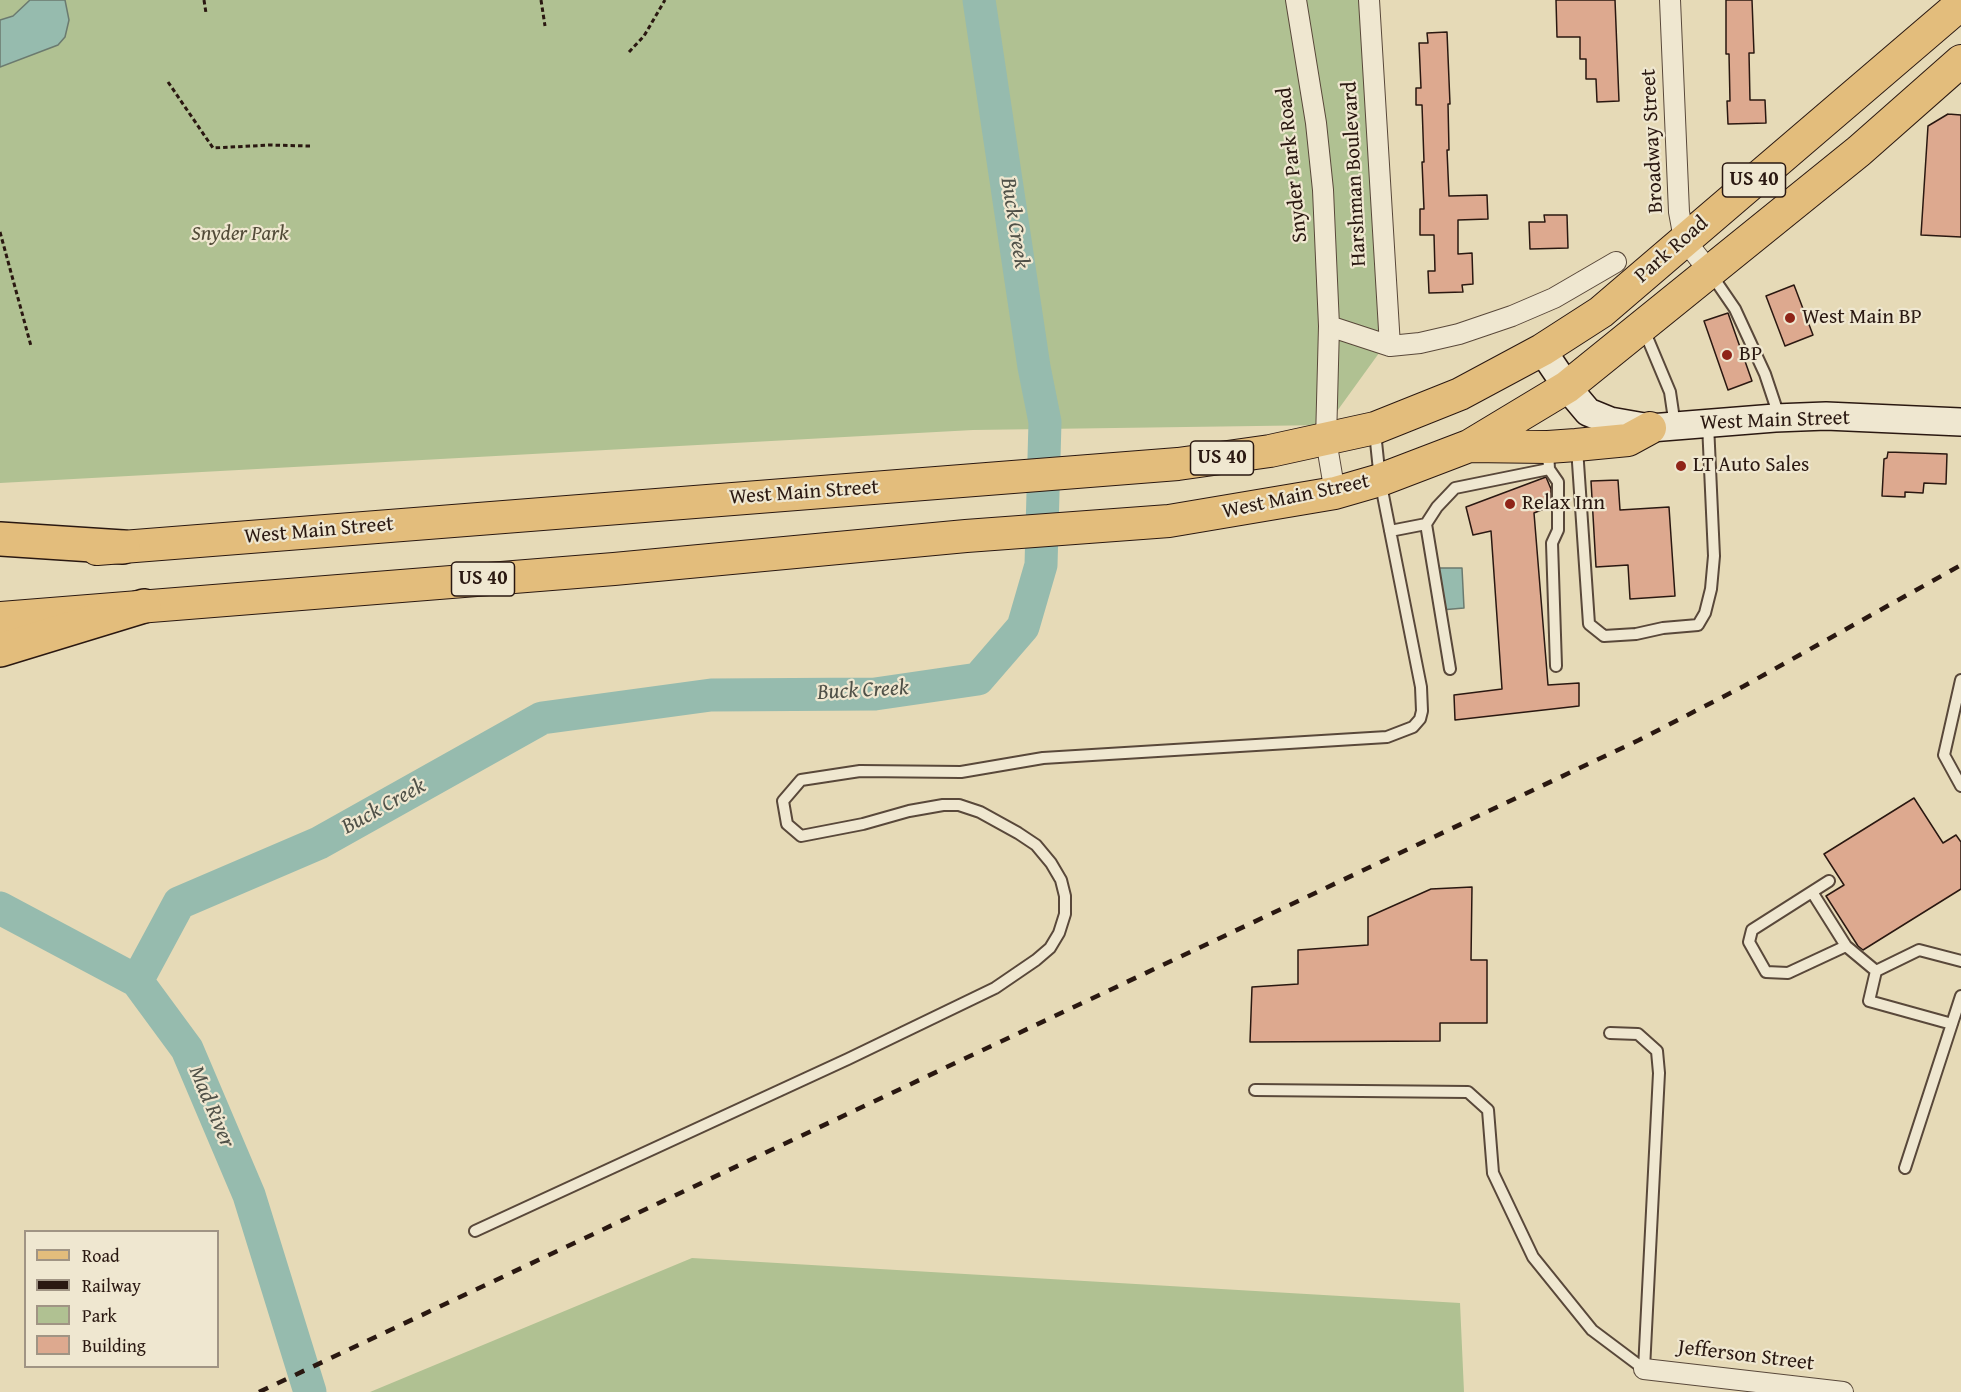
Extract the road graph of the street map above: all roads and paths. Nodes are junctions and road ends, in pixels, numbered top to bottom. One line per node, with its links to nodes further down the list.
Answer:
1 (204, 0): 9 (path)
2 (541, 0): 10 (path)
3 (664, 0): 11 (path)
4 (1316, 0): 8 (street)
5 (1369, 0): 21 (street, Harshman Boulevard)
6 (1670, 0): 16 (street, Broadway Street)
7 (1961, 3): 16 (main road, Park Road / US 40)
8 (1297, 4): 19 (street, Snyder Park Road)
9 (206, 13)
10 (544, 27)
11 (629, 52)
12 (1961, 61): 18 (main road, Park Road / US 40)
13 (168, 82): 14 (path)
14 (310, 146)
15 (0, 232): 22 (path)
16 (1684, 239): 18 (street, Broadway Street); 23 (main road, Park Road / US 40)
17 (1616, 262): 21 (street, Park Road)
18 (1709, 271): 20 (main road, Park Road / US 40); 25 (lane)
19 (1329, 326): 21 (street, Park Road); 30 (street)
20 (1642, 327): 24 (main road, Park Road / US 40); 28 (lane)
21 (1390, 345)
22 (31, 346)
23 (1542, 350): 24 (street, West Main Street); 29 (main road, West Main Street / US 40)
24 (1567, 387): 28 (street, West Main Street); 31 (main road, West Main Street / US 40)
25 (1780, 418): 26 (street, West Main Street); 27 (street, West Main Street)
26 (1961, 422)
27 (1708, 423): 28 (street, West Main Street); 32 (lane)
28 (1663, 427): 32 (main road)
29 (1375, 428): 30 (main road, West Main Street / US 40); 33 (lane)
30 (1326, 440): 34 (street); 38 (main road, West Main Street / US 40)
31 (1469, 446): 32 (main road); 33 (main road, West Main Street / US 40)
32 (1558, 454): 35 (lane); 43 (lane)
33 (1380, 480): 34 (main road, West Main Street / US 40); 36 (lane)
34 (1335, 493): 40 (main road, West Main Street / US 40)
35 (1426, 524): 36 (lane); 44 (lane)
36 (1390, 531): 57 (lane)
37 (0, 539): 38 (highway)
38 (123, 547): 39 (main road, West Main Street / US 40)
39 (0, 556)
40 (144, 606): 41 (main road, West Main Street / US 40); 42 (highway)
41 (0, 618)
42 (0, 650)
43 (1556, 666)
44 (1450, 669)
45 (1961, 680): 46 (lane)
46 (1961, 786)
47 (1829, 881): 48 (lane)
48 (1812, 891): 49 (lane); 49 (lane)
49 (1846, 946): 51 (lane)
50 (1961, 961): 51 (lane)
51 (1876, 971): 53 (lane)
52 (1961, 996): 53 (lane)
53 (1952, 1024): 56 (lane)
54 (1610, 1033): 58 (lane)
55 (1255, 1090): 58 (lane)
56 (1905, 1168)
57 (475, 1231)
58 (1644, 1369): 59 (street, Jefferson Street)
59 (1843, 1392)

